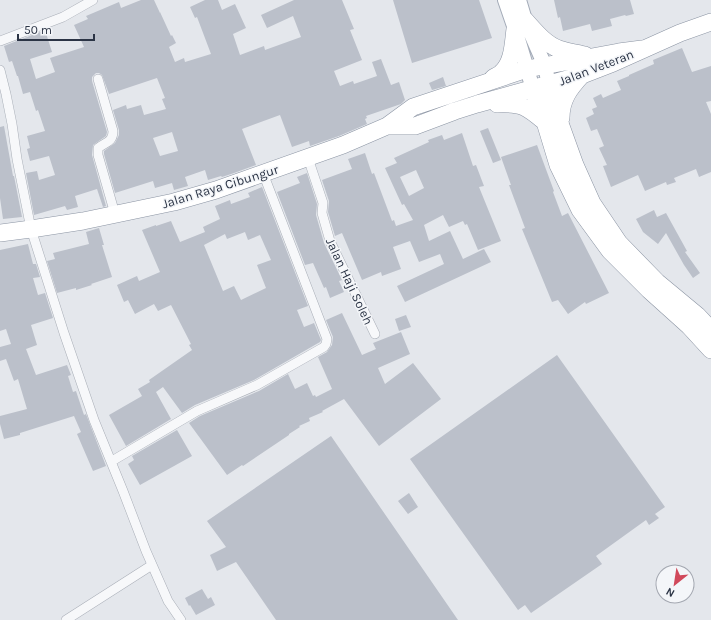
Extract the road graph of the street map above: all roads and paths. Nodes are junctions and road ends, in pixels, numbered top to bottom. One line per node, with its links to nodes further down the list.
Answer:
1 (93, 0): 6 (street)
2 (505, 0): 5 (main road)
3 (519, 0): 5 (main road)
4 (711, 22): 7 (highway, Jalan Veteran)
5 (520, 24): 8 (highway); 9 (main road); 10 (main road); 14 (highway)
6 (0, 41)
7 (642, 49): 8 (highway, Jalan Veteran); 12 (highway, Jalan Veteran)
8 (593, 57): 9 (highway, Jalan Veteran)
9 (545, 66): 10 (highway, Jalan Veteran); 15 (main road)
10 (527, 69): 14 (highway, Jalan Veteran); 16 (main road)
11 (0, 70): 24 (street)
12 (582, 75): 15 (highway, Jalan Veteran); 20 (highway)
13 (98, 79): 23 (street)
14 (484, 84): 19 (highway)
15 (549, 85): 16 (highway, Jalan Veteran); 20 (highway)
16 (533, 89): 17 (highway, Jalan Veteran); 18 (highway)
17 (477, 104): 18 (highway); 19 (highway)
18 (545, 122): 28 (highway)
19 (387, 126): 21 (highway, Jalan Raya Cibungur)
20 (562, 126): 26 (highway)
21 (308, 158): 22 (highway, Jalan Raya Cibungur); 27 (street, Jalan Haji Soleh)
22 (263, 173): 23 (highway, Jalan Raya Cibungur); 29 (street)
23 (115, 214): 24 (highway, Jalan Raya Cibungur)
24 (31, 229): 25 (highway, Jalan Raya Cibungur); 29 (street)
25 (0, 233)
26 (711, 330)
27 (375, 334)
28 (711, 350)
29 (112, 461): 30 (street)
30 (152, 565): 31 (street); 32 (street)
31 (66, 620)
32 (181, 620)

